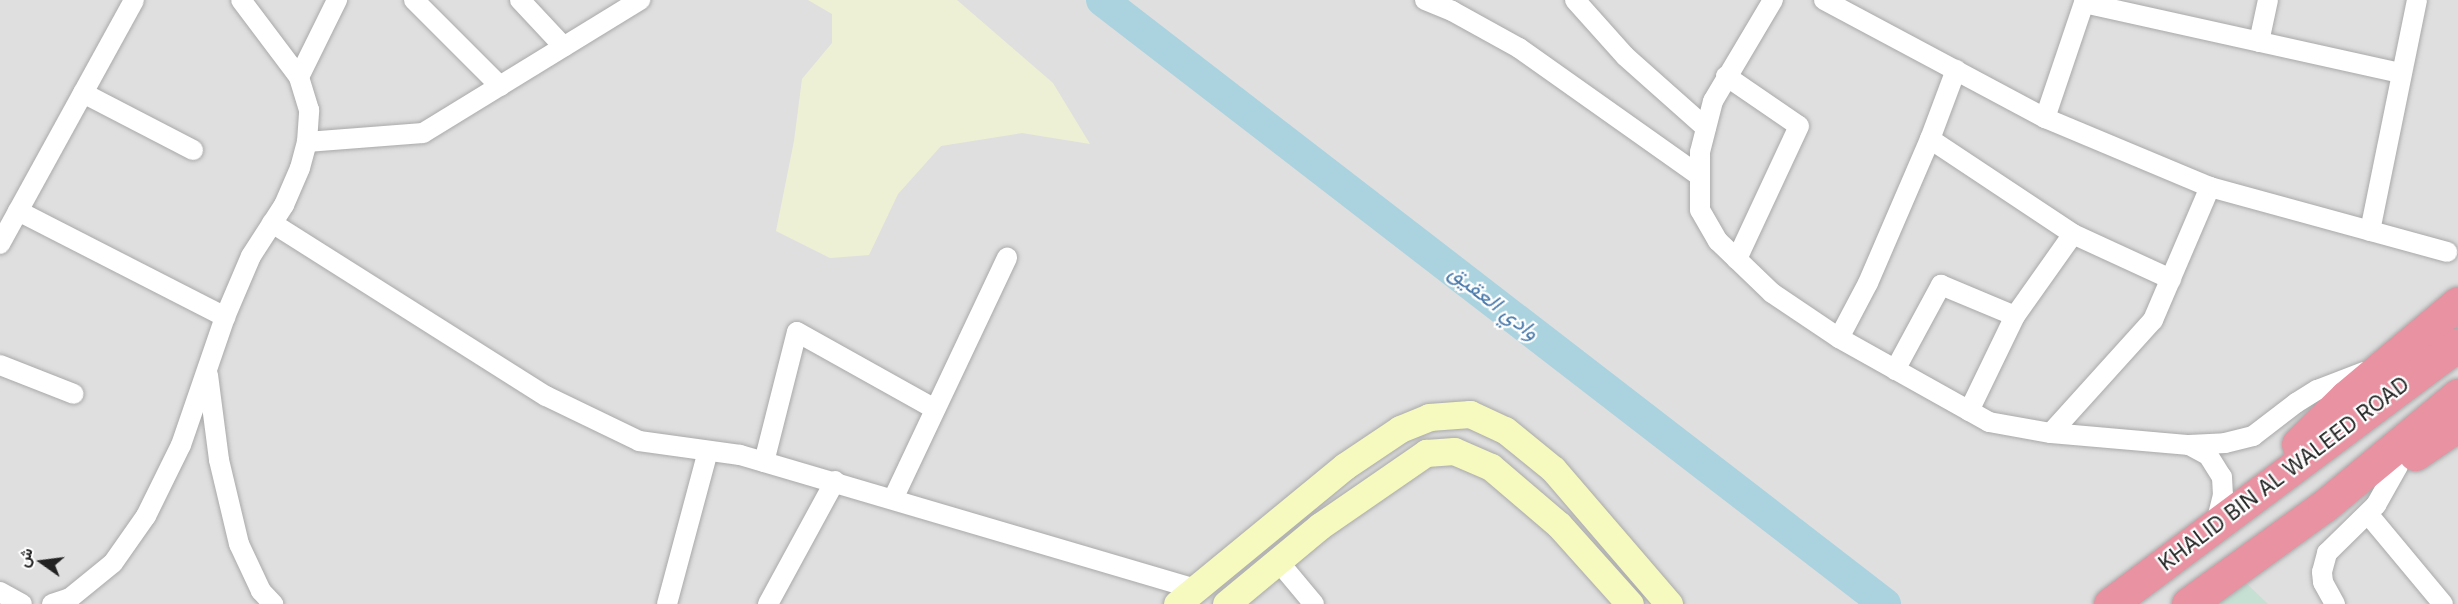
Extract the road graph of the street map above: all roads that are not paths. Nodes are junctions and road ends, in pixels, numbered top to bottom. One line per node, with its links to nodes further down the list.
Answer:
1 (134, 0): 21 (street)
2 (241, 0): 19 (street)
3 (336, 0): 19 (street)
4 (414, 0): 20 (street)
5 (520, 0): 15 (street)
6 (640, 0): 15 (street)
7 (1425, 0): 27 (street)
8 (1575, 0): 23 (street)
9 (1773, 0): 18 (street)
10 (1824, 0): 16 (street)
11 (2268, 0): 14 (street)
12 (2416, 0): 17 (street)
13 (2085, 2): 14 (street); 22 (street)
14 (2259, 42): 17 (street)
15 (564, 47): 20 (street)
16 (1956, 70): 22 (street); 24 (street)
17 (2402, 73): 31 (street)
18 (1726, 76): 23 (street); 36 (street)
19 (299, 77): 25 (street)
20 (501, 86): 25 (street)
21 (83, 93): 26 (street); 29 (street)
22 (2045, 118): 28 (street)
23 (1706, 128): 27 (street)
24 (1930, 139): 32 (street); 41 (street)
25 (307, 142): 30 (street)
26 (193, 150)
27 (1700, 176): 36 (street)
28 (2210, 187): 31 (street); 37 (street)
29 (18, 211): 33 (street); 40 (street)
30 (272, 223): 40 (street); 54 (street)
31 (2370, 231): 34 (street)
32 (2073, 234): 37 (street); 39 (street)
33 (0, 244)
34 (2447, 252)
35 (1007, 258): 49 (street)
36 (1737, 259): 41 (street)
37 (2171, 279): 52 (street)
38 (2458, 303): 44 (highway)
39 (2015, 316): 46 (street); 50 (street)
40 (225, 317): 45 (street)
41 (1839, 338): 46 (street)
42 (2458, 345): 57 (highway, KHALID BIN AL WALEED ROAD)
43 (0, 365): 47 (street)
44 (2381, 368): 53 (street); 57 (highway)
45 (207, 369): 67 (street); 68 (street)
46 (1895, 370): 50 (street)
47 (74, 394)
48 (2458, 395): 60 (highway, KHALID BIN AL WALEED ROAD)
49 (935, 410): 55 (street); 59 (street)
50 (1969, 411): 52 (street)
51 (2458, 425): 56 (highway)
52 (2051, 433): 53 (street)
53 (2189, 445): 62 (street)
54 (708, 451): 55 (street); 69 (street)
55 (764, 462): 58 (street)
56 (2398, 466): 60 (highway); 61 (street)
57 (2284, 474): 62 (highway, KHALID BIN AL WALEED ROAD)
58 (835, 482): 59 (street); 70 (street)
59 (893, 499): 65 (street)
60 (2324, 506): 76 (highway, KHALID BIN AL WALEED ROAD)
61 (2368, 514): 77 (street); 78 (street)
62 (2207, 531): 75 (highway, KHALID BIN AL WALEED ROAD)
63 (1278, 561): 71 (street); 72 (street); 73 (street)
64 (0, 592): 66 (street)
65 (1187, 596): 74 (street)
66 (22, 604)
67 (52, 604)
68 (273, 604)
69 (668, 604)
70 (768, 604)
71 (1226, 604)
72 (1314, 604)
73 (1630, 604)
74 (1669, 604)
75 (2110, 604)
76 (2188, 604)
77 (2335, 604)
78 (2444, 604)

